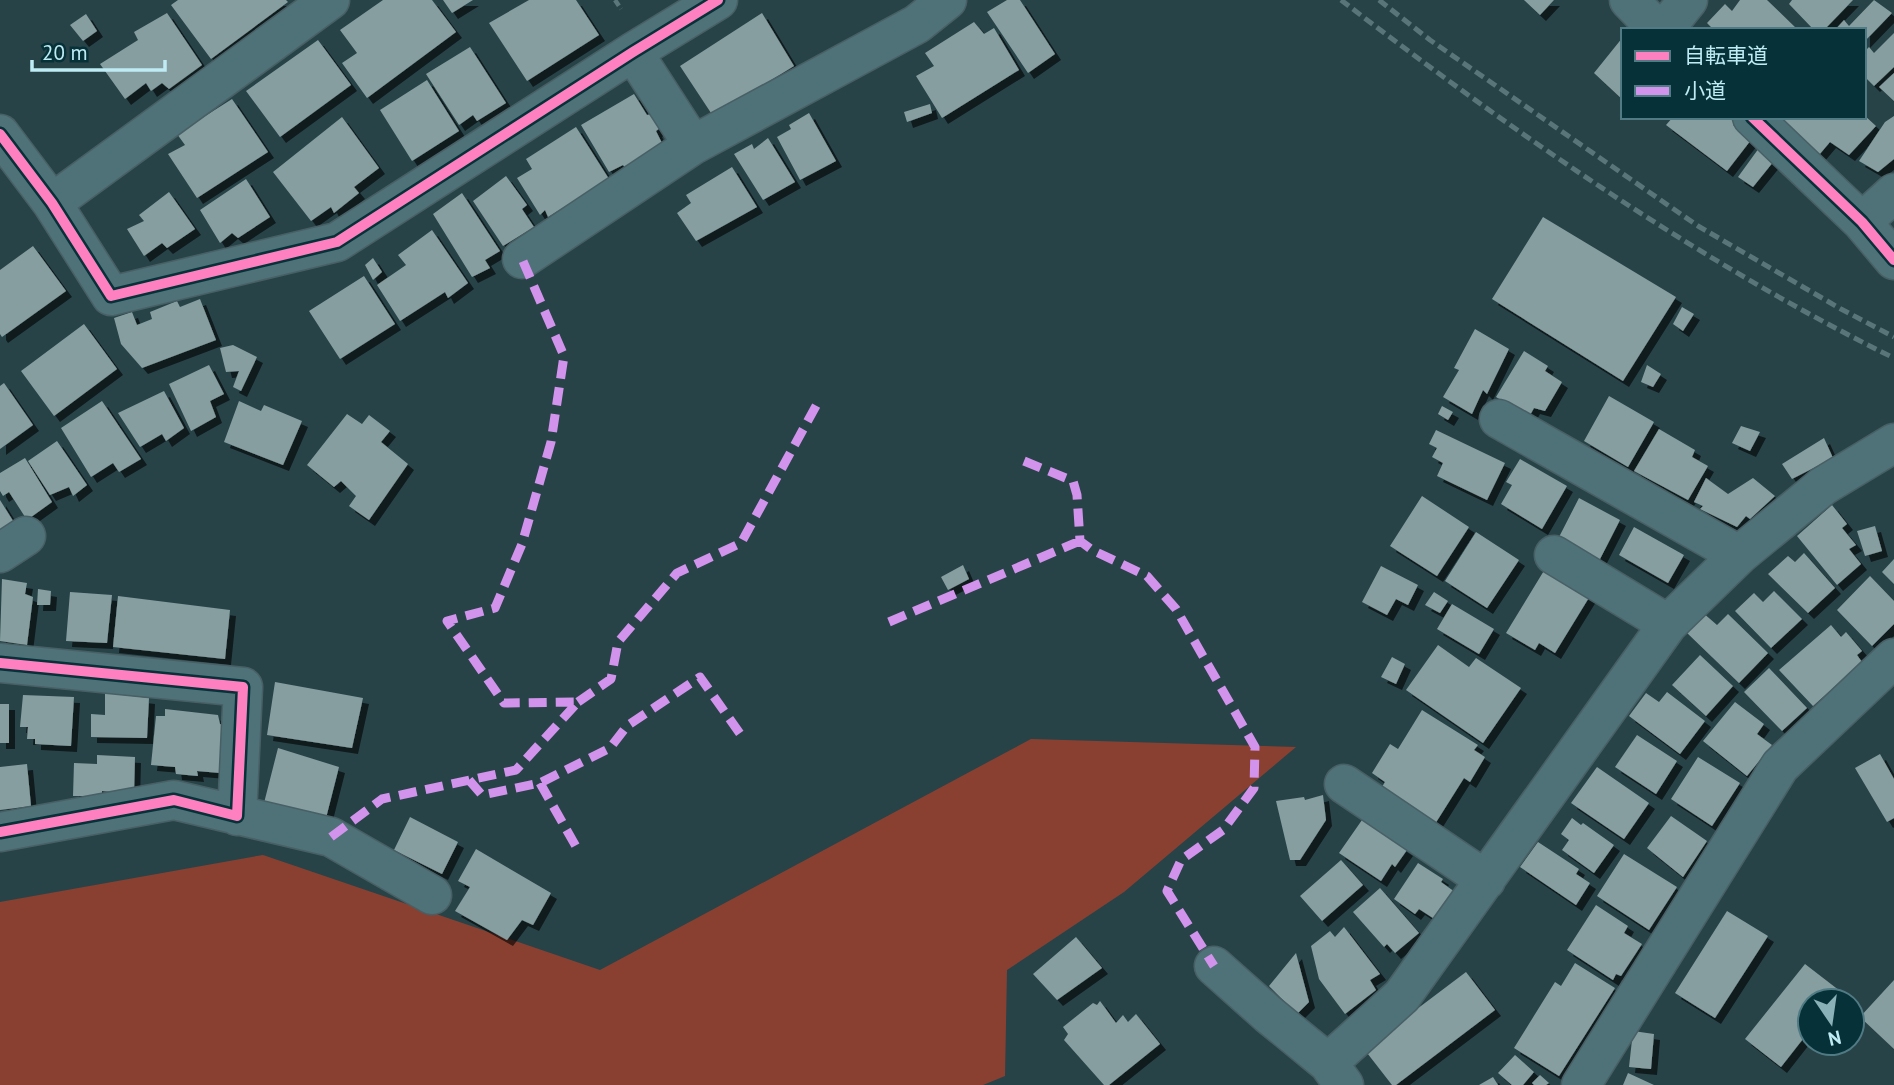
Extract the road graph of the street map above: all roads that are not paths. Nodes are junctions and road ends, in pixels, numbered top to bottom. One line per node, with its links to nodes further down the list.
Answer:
1 (330, 0): 13 (street)
2 (718, 0): 8 (street)
3 (947, 0): 11 (street)
4 (1629, 0): 6 (street)
5 (1688, 0): 7 (street)
6 (1656, 28)
7 (1666, 28)
8 (633, 52): 11 (street); 13 (street)
9 (1754, 119): 14 (street)
10 (0, 134): 13 (street)
11 (693, 145): 15 (street)
12 (1894, 193): 14 (street)
13 (52, 203)
14 (1862, 222): 16 (street)
15 (522, 259)
16 (1894, 260)
17 (1499, 419): 20 (street)
18 (1894, 443): 20 (street)
19 (1554, 555): 21 (street)
20 (1739, 555): 21 (street)
21 (1668, 624): 27 (street)
22 (1894, 658): 31 (street)
23 (0, 663): 25 (street)
24 (1344, 784): 27 (street)
25 (237, 816): 26 (street); 28 (street)
26 (0, 832)
27 (1486, 880): 30 (street)
28 (432, 895)
29 (1214, 966): 30 (street)
30 (1336, 1074)
31 (1581, 1085)

